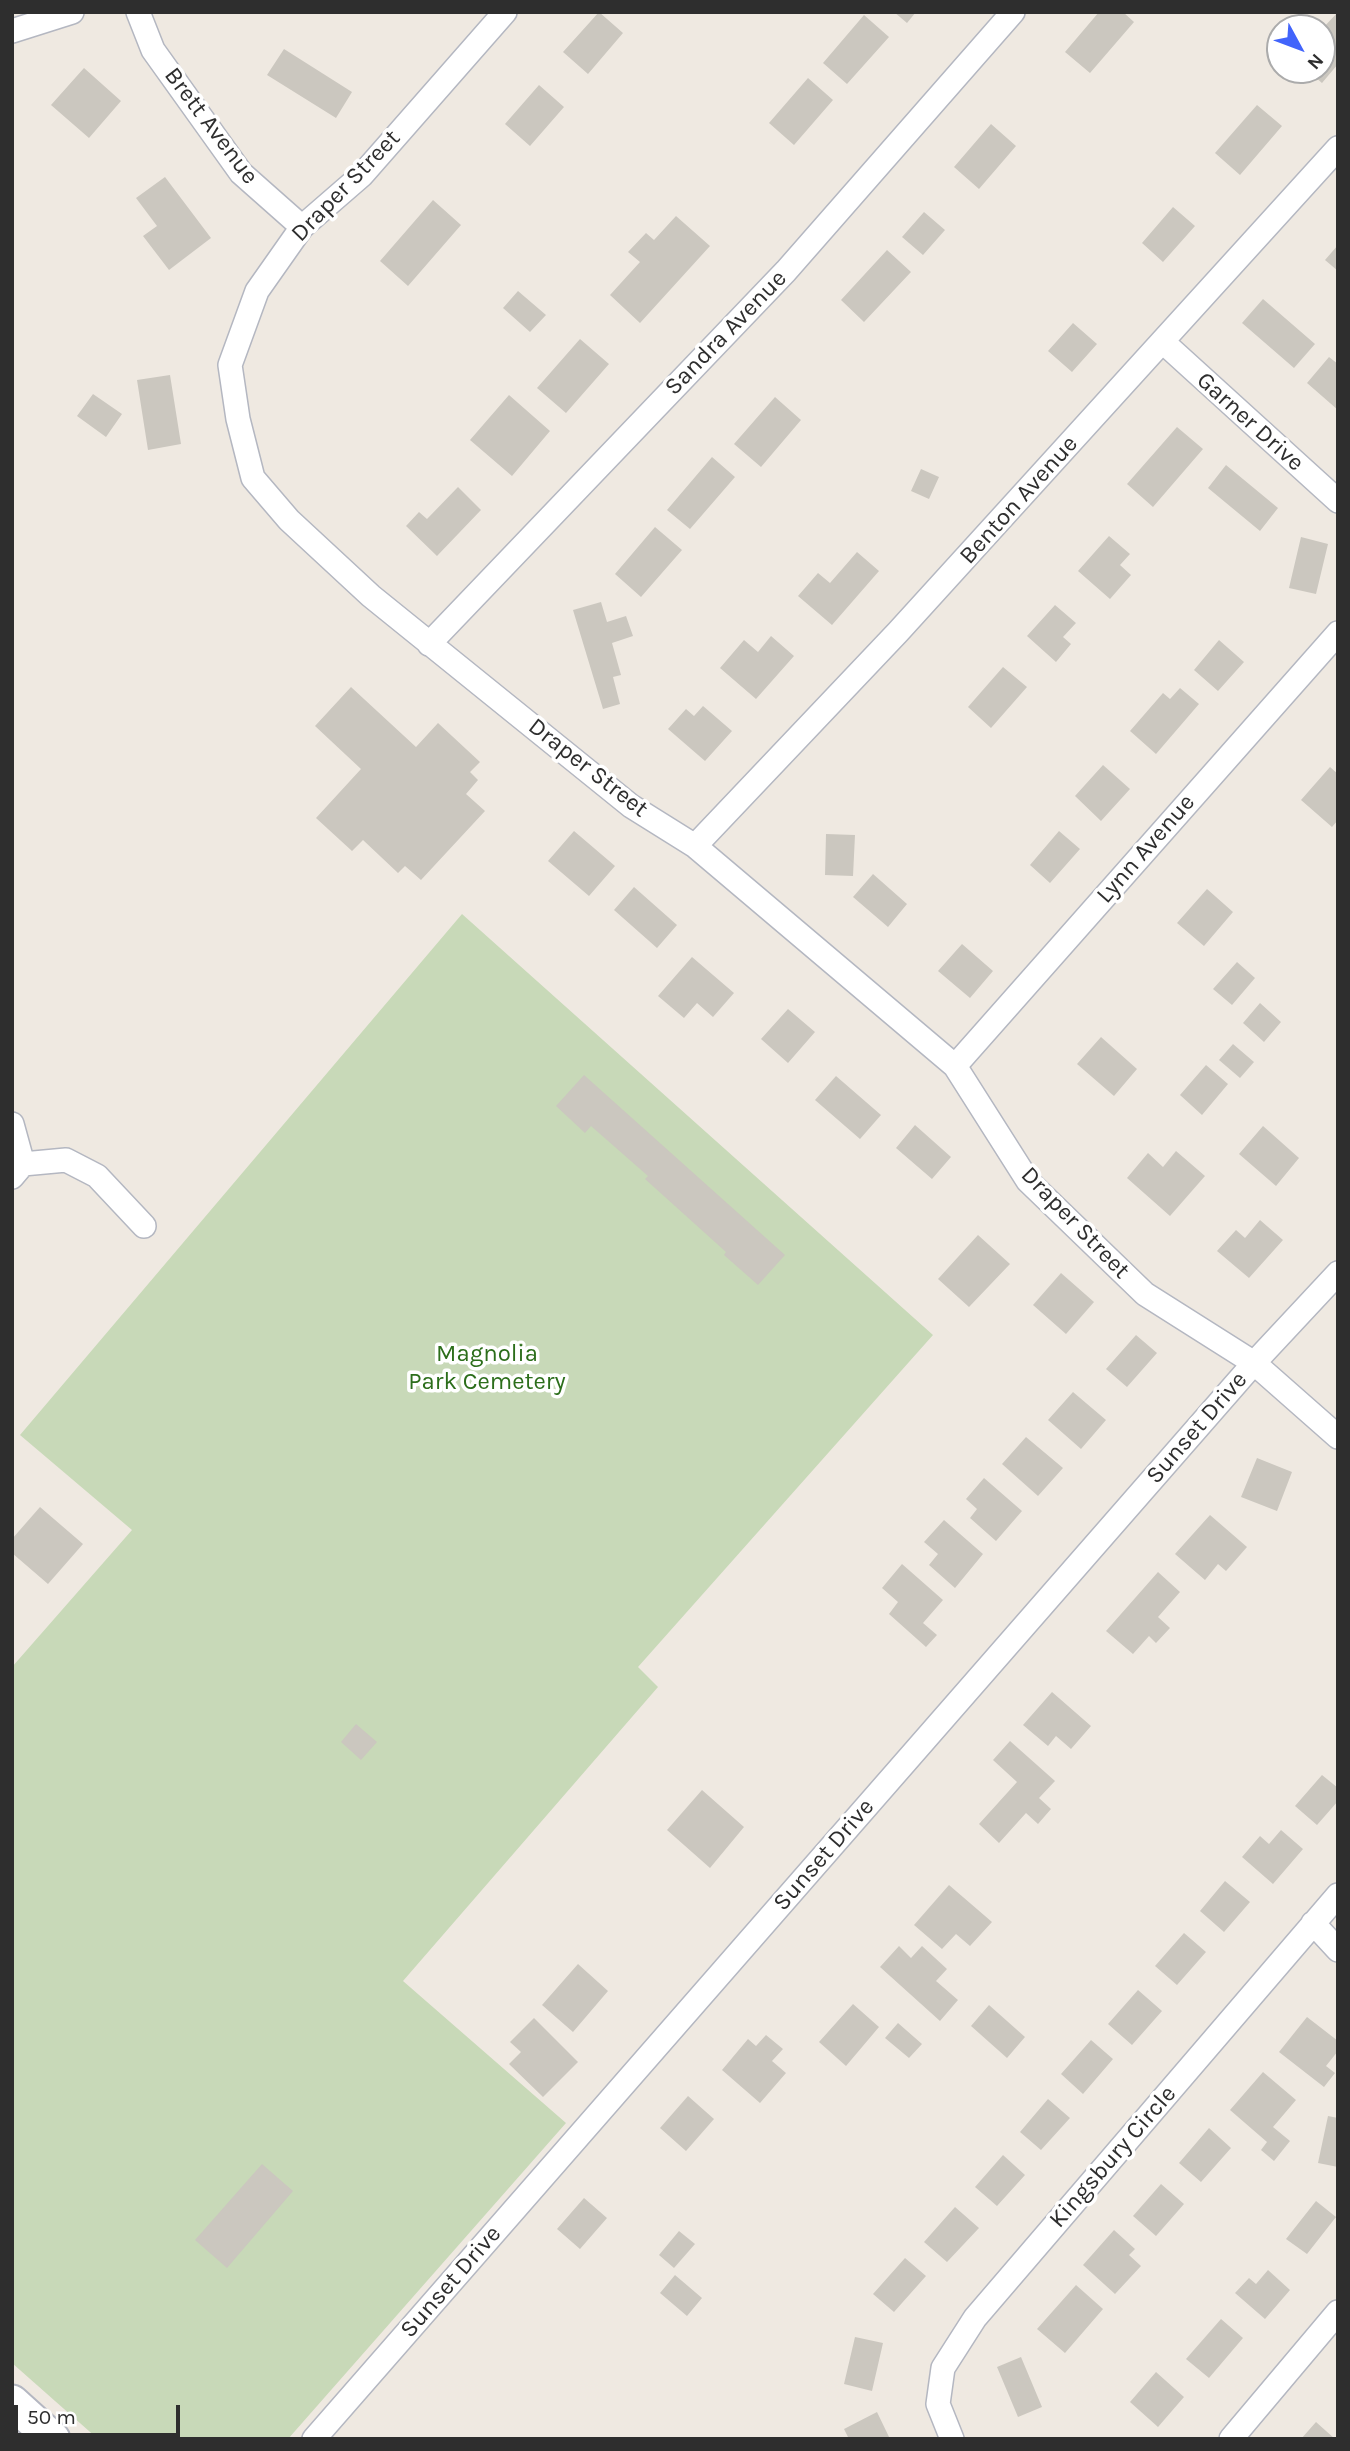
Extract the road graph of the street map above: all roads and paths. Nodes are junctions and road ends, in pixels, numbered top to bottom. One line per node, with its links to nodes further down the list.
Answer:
1 (72, 12): 5 (street)
2 (138, 12): 7 (street, Brett Avenue)
3 (505, 12): 7 (street, Draper Street)
4 (1013, 12): 11 (street, Sandra Avenue)
5 (12, 31)
6 (1338, 149): 8 (street, Benton Avenue)
7 (302, 227): 11 (street, Draper Street)
8 (1163, 342): 9 (street, Garner Drive); 12 (street, Benton Avenue)
9 (1338, 501)
10 (1338, 634): 13 (street, Lynn Avenue)
11 (429, 644): 12 (street, Draper Street)
12 (695, 846): 13 (street, Draper Street)
13 (955, 1066): 18 (street, Draper Street)
14 (12, 1124): 15 (street)
15 (18, 1170): 16 (street)
16 (144, 1226)
17 (1338, 1273): 18 (street, Sunset Drive)
18 (1254, 1363): 19 (street, Draper Street); 26 (street, Sunset Drive)
19 (1338, 1437)
20 (1338, 1895): 21 (street, Kingsbury Circle)
21 (1313, 1923): 22 (street); 27 (street, Kingsbury Circle)
22 (1338, 1950)
23 (1338, 2312): 28 (street)
24 (12, 2402): 25 (street)
25 (53, 2439)
26 (314, 2439)
27 (952, 2439)
28 (1231, 2439)

